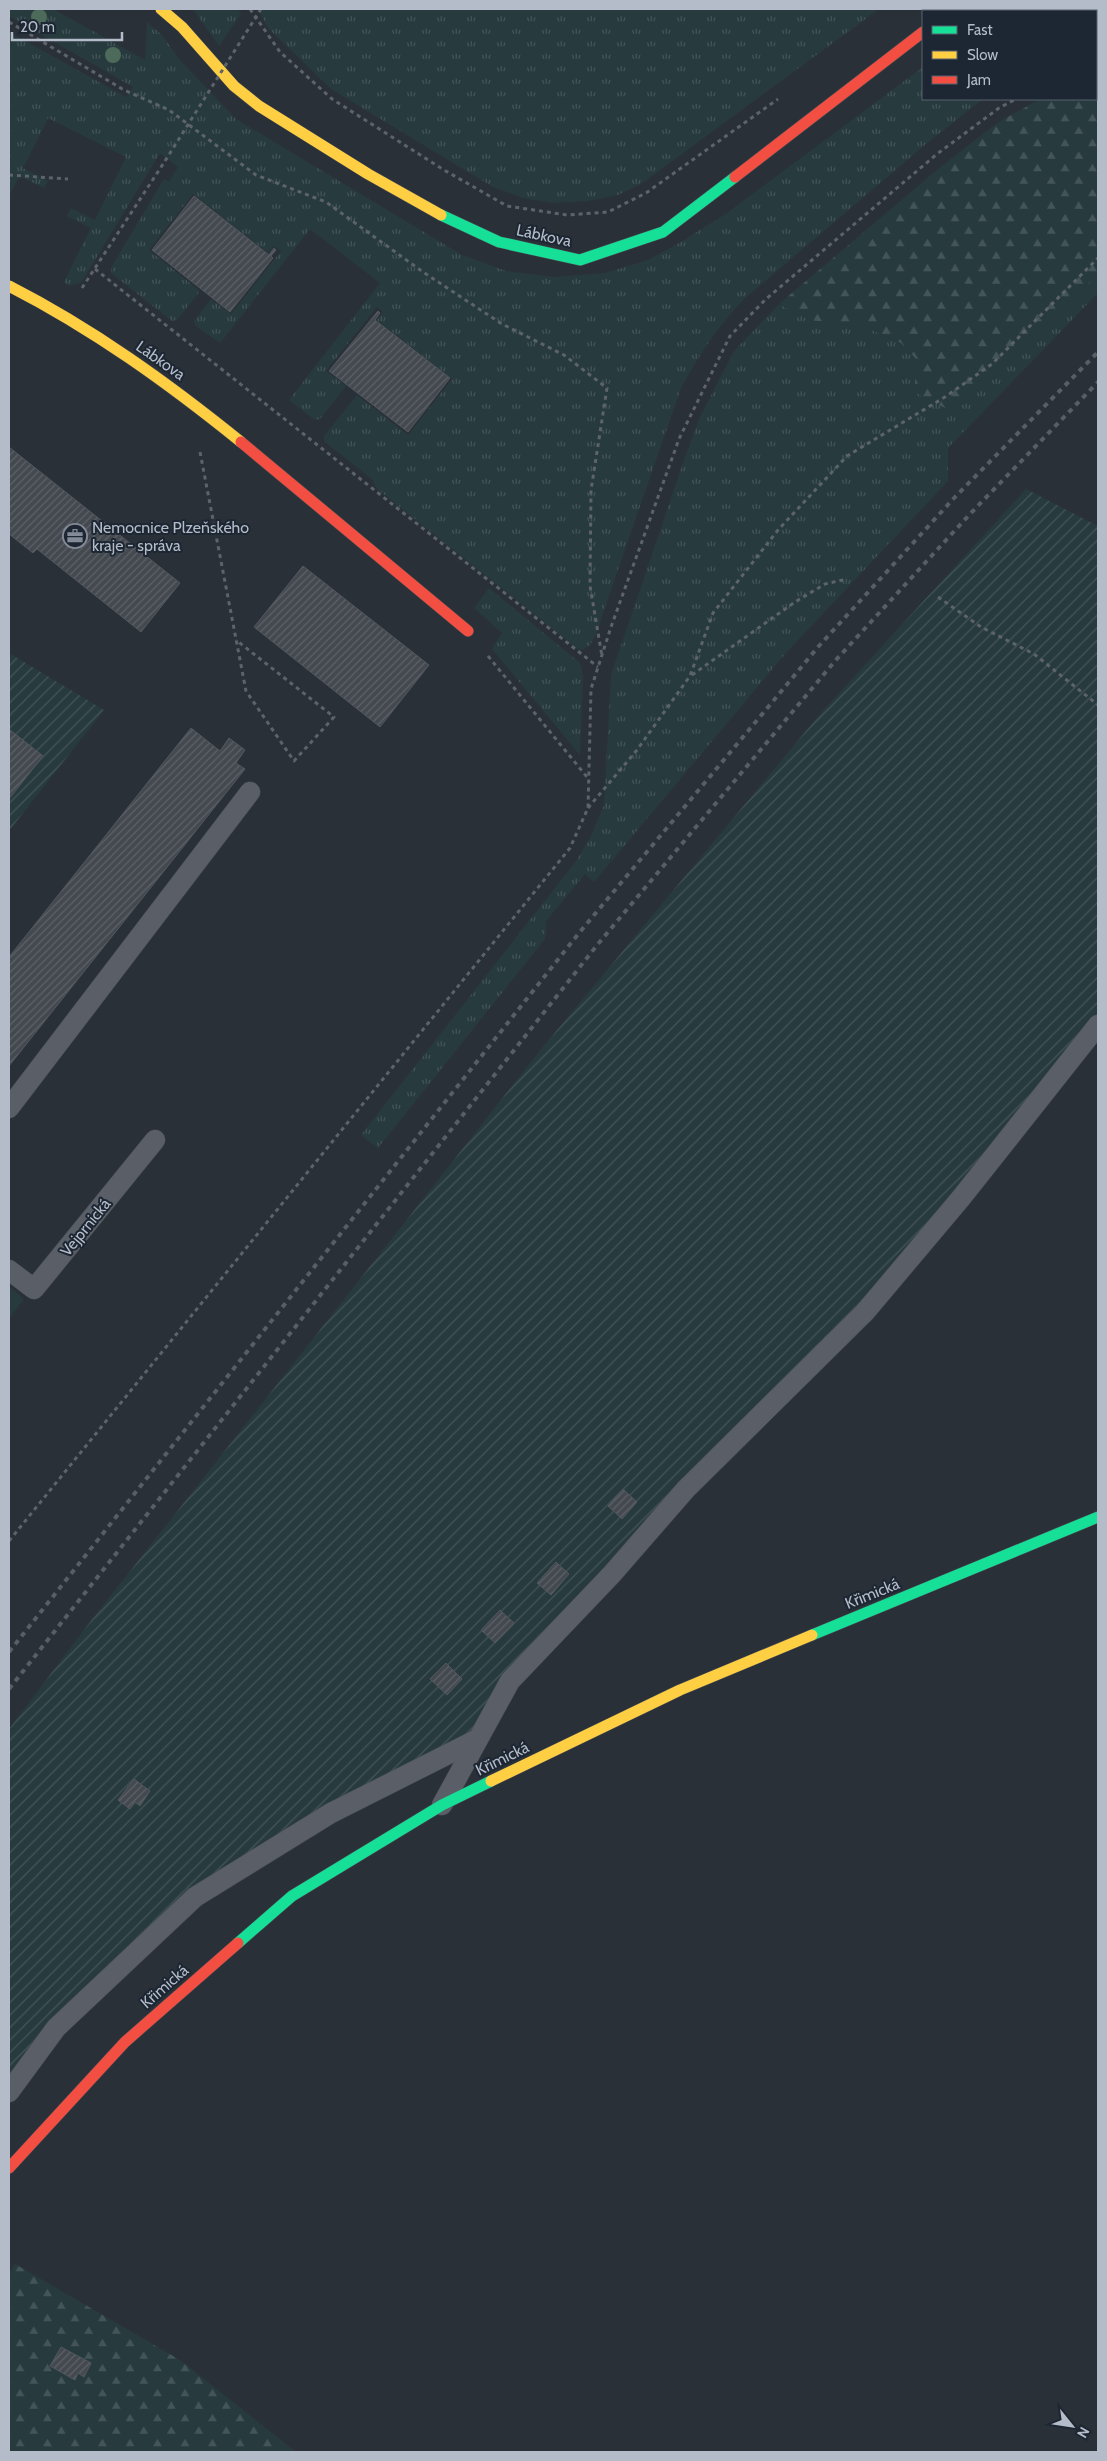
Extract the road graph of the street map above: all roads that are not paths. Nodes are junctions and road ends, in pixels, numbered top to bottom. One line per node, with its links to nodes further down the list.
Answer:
1 (161, 9): 2 (street, Lábkova)
2 (922, 33)
3 (9, 286): 4 (street, Lábkova)
4 (468, 631)
5 (250, 792): 7 (lane)
6 (1098, 1025): 11 (lane)
7 (9, 1108)
8 (155, 1140): 9 (lane, Vejprnická)
9 (9, 1270)
10 (1098, 1518): 12 (street, Křimická)
11 (478, 1739): 12 (lane); 13 (lane)
12 (442, 1805): 14 (street, Křimická)
13 (9, 2092)
14 (9, 2168)

